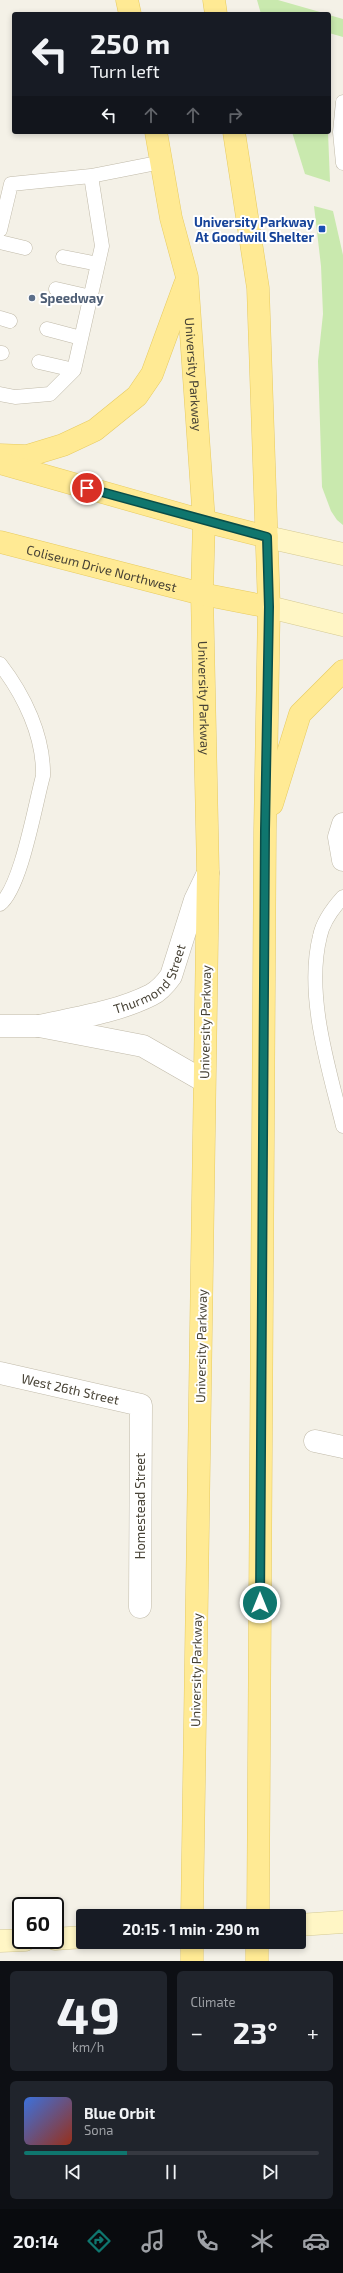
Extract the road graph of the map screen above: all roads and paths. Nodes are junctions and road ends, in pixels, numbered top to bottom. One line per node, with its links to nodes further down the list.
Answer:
1 (127, 0): 3 (main road)
2 (214, 0): 4 (main road)
3 (130, 12)
4 (216, 12)
5 (343, 102): 9 (lane)
6 (156, 134): 8 (main road, University Parkway)
7 (234, 134): 27 (main road)
8 (162, 162): 10 (lane); 16 (main road, University Parkway)
9 (343, 163)
10 (90, 176): 11 (lane); 15 (lane)
11 (0, 230)
12 (0, 242): 13 (lane)
13 (25, 248)
14 (63, 257): 15 (lane)
15 (98, 264): 18 (lane)
16 (188, 277): 24 (main road); 26 (main road, University Parkway)
17 (56, 289): 18 (lane)
18 (91, 297): 20 (lane)
19 (47, 329): 20 (lane)
20 (81, 338): 22 (lane)
21 (39, 362): 22 (lane)
22 (74, 370): 23 (lane)
23 (0, 394)
24 (0, 455)
25 (0, 463): 26 (main road)
26 (204, 521): 27 (main road); 30 (main road, University Parkway)
27 (267, 537): 29 (street); 31 (main road)
28 (0, 542): 30 (main road, Coliseum Drive Northwest)
29 (343, 554)
30 (202, 594): 31 (main road, Coliseum Drive Northwest); 38 (main road, University Parkway)
31 (269, 607): 32 (street); 36 (main road)
32 (343, 625)
33 (0, 664): 40 (lane)
34 (343, 671): 36 (main road)
35 (343, 824): 37 (street)
36 (265, 830): 51 (main road)
37 (343, 860)
38 (208, 873): 42 (street, Thurmond Street); 43 (main road, University Parkway)
39 (343, 897): 44 (lane)
40 (0, 904)
41 (0, 1026): 42 (street, Thurmond Street)
42 (39, 1026): 43 (street, Thurmond Street)
43 (204, 1081): 50 (main road, University Parkway)
44 (343, 1126)
45 (0, 1373): 46 (street, West 26th Street)
46 (141, 1405): 49 (street, Homestead Street)
47 (315, 1440): 48 (street)
48 (343, 1447)
49 (140, 1606)
50 (192, 1909)
51 (258, 1909)
52 (343, 1922): 53 (street)
53 (306, 1925)
54 (64, 1938): 55 (street)
55 (76, 1938)
56 (0, 1941): 57 (street)
57 (12, 1941)
58 (192, 1949): 60 (main road)
59 (257, 1949): 61 (main road)
60 (192, 1961)
61 (257, 1961)

